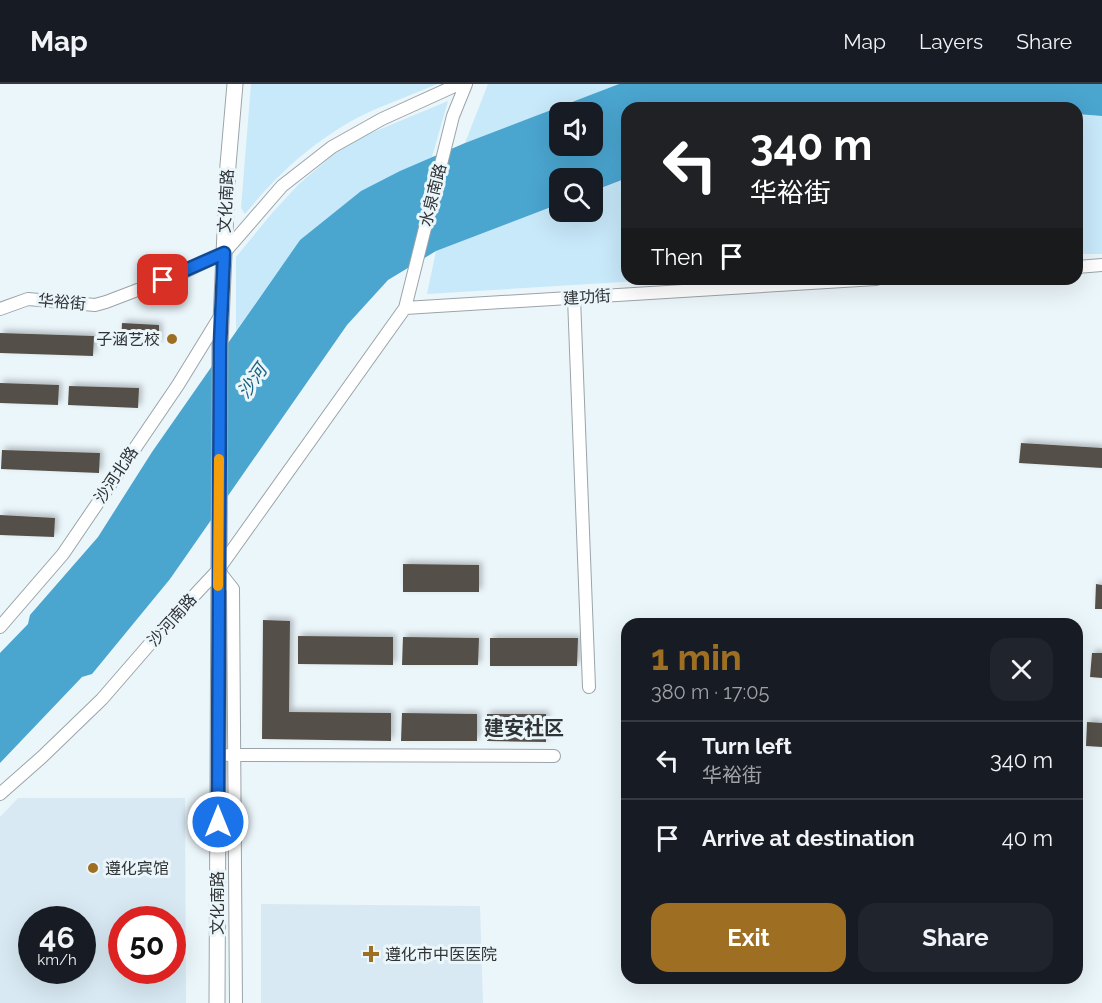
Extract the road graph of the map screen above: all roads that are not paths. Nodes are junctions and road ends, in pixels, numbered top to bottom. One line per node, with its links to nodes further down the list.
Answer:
1 (235, 84): 4 (main road, 文化南路)
2 (459, 84): 4 (street)
3 (466, 84): 9 (street, 水泉南路)
4 (224, 253): 10 (street, 华裕街); 11 (main road, 文化南路)
5 (1102, 265): 6 (street)
6 (1083, 267)
7 (781, 285): 8 (street, 建功街)
8 (574, 298): 9 (street, 建功街); 14 (street)
9 (405, 308): 12 (street, 沙河南路)
10 (0, 309)
11 (221, 315): 12 (main road, 文化南路); 13 (street, 沙河北路)
12 (218, 570): 15 (main road, 文化南路); 17 (street, 沙河南路); 19 (street)
13 (0, 627)
14 (588, 687)
15 (218, 754): 16 (street); 18 (main road, 文化南路)
16 (554, 756)
17 (0, 794)
18 (217, 1003)
19 (236, 1003)

